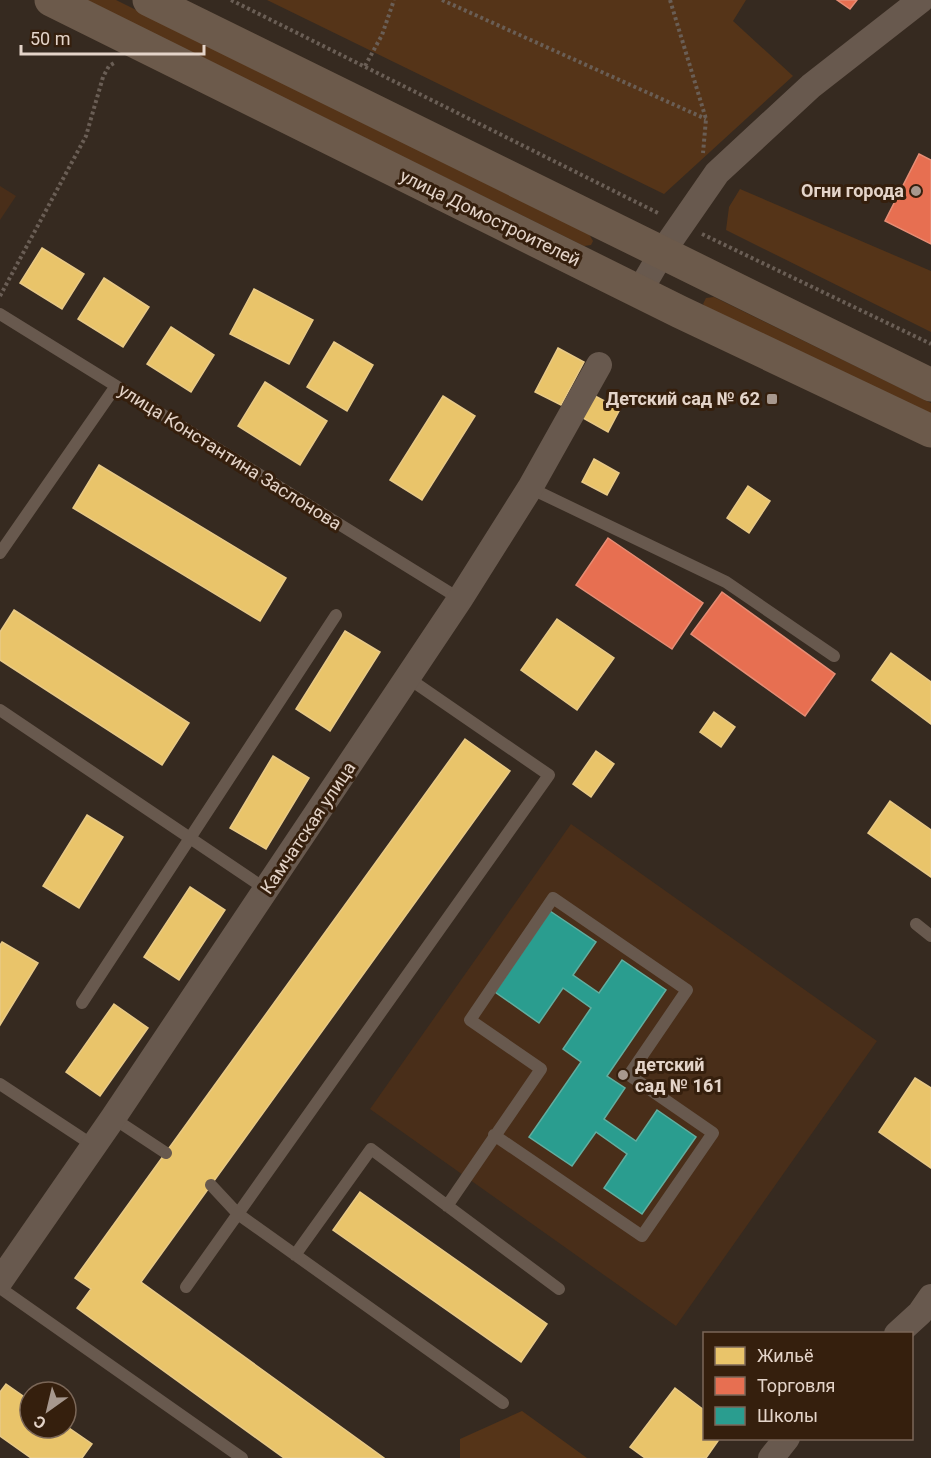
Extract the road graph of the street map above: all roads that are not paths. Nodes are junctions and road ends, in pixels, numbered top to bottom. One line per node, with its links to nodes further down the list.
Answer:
1 (51, 0): 5 (main road, улица Домостроителей)
2 (149, 0): 4 (main road)
3 (921, 0): 4 (street)
4 (663, 251): 5 (street); 8 (main road)
5 (639, 292): 10 (main road, улица Домостроителей)
6 (0, 314): 9 (lane, улица Константина Заслонова)
7 (599, 365): 11 (street, Камчатская улица)
8 (931, 385)
9 (116, 386): 12 (lane); 13 (lane, улица Константина Заслонова)
10 (931, 431)
11 (530, 488): 13 (street, Камчатская улица); 15 (lane)
12 (0, 553)
13 (460, 599): 16 (street, Камчатская улица)
14 (336, 615): 18 (lane)
15 (834, 656)
16 (408, 678): 19 (street, Камчатская улица); 30 (lane)
17 (0, 710): 18 (lane)
18 (190, 839): 19 (lane); 22 (lane)
19 (267, 890): 24 (street, Камчатская улица)
20 (916, 924): 21 (lane)
21 (931, 936)
22 (82, 1003)
23 (0, 1084): 26 (lane)
24 (113, 1118): 26 (street, Камчатская улица); 27 (lane)
25 (494, 1135): 25 (lane); 29 (lane)
26 (94, 1146): 32 (street, Камчатская улица)
27 (166, 1153)
28 (211, 1185): 30 (lane)
29 (447, 1206): 31 (lane); 35 (lane)
30 (238, 1214): 31 (lane); 33 (lane)
31 (295, 1255): 38 (lane)
32 (0, 1281)
33 (186, 1287)
34 (0, 1288): 40 (lane)
35 (559, 1289)
36 (931, 1297): 37 (street)
37 (899, 1332)
38 (503, 1403)
39 (785, 1440): 41 (street)
40 (242, 1458)
41 (771, 1458)

